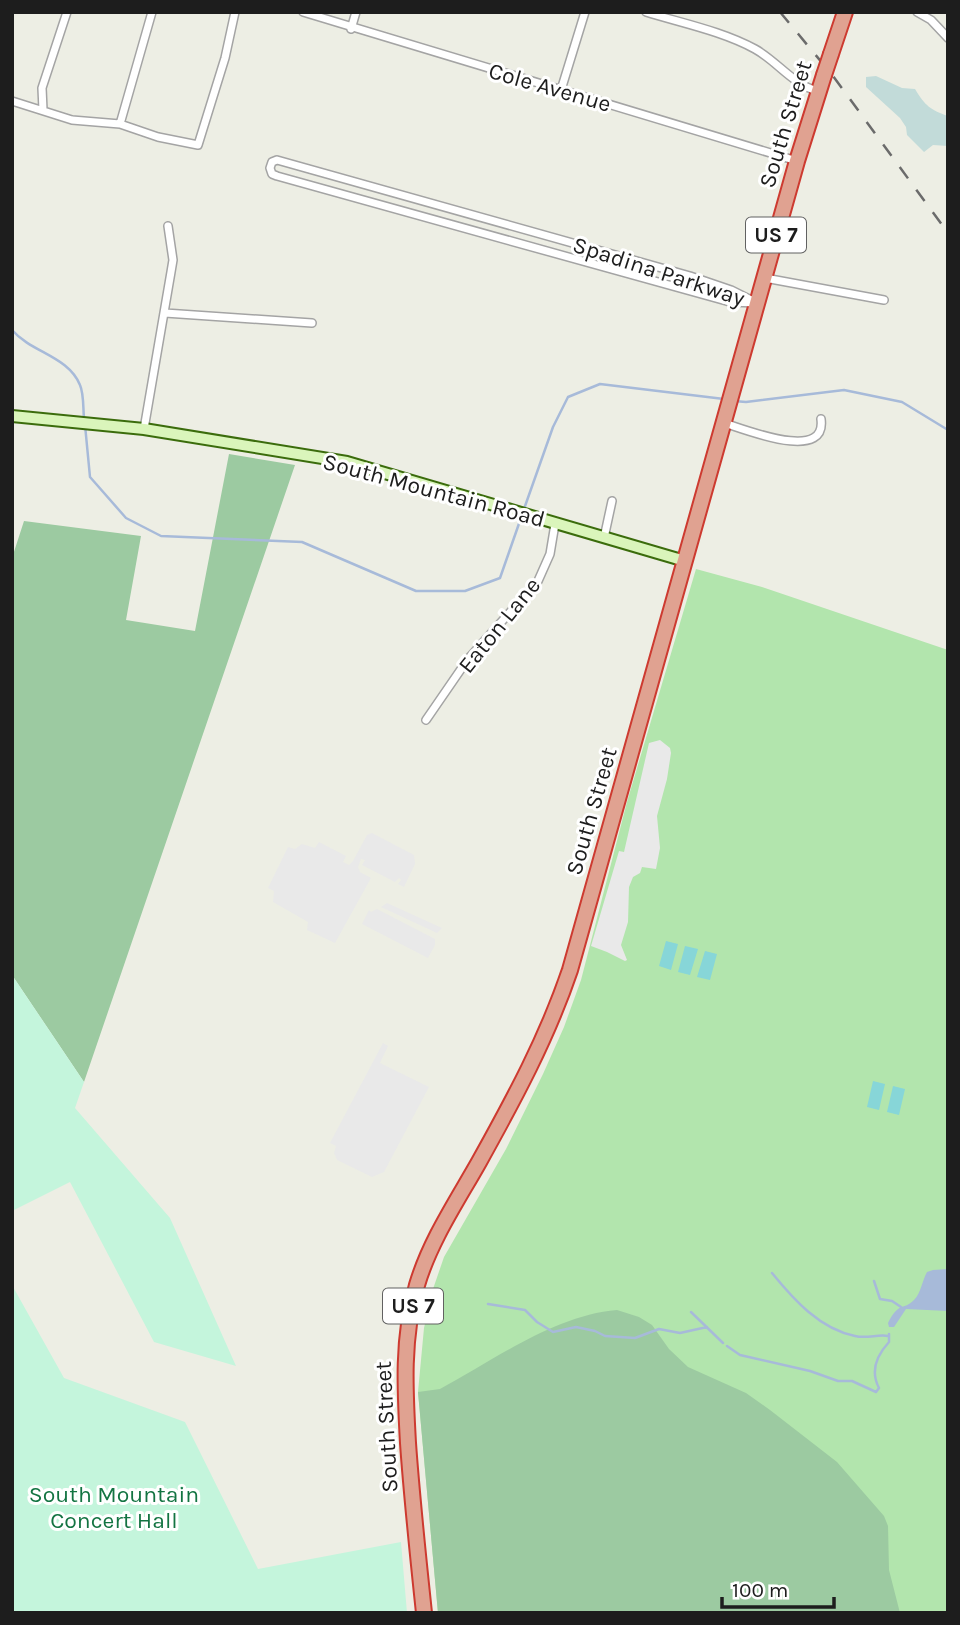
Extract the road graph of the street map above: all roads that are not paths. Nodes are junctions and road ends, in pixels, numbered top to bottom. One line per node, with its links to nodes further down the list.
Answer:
1 (67, 12): 15 (street)
2 (152, 12): 16 (street)
3 (235, 12): 16 (street)
4 (303, 12): 10 (street, Cole Avenue)
5 (356, 12): 10 (street)
6 (585, 12): 12 (street)
7 (646, 12): 13 (street)
8 (845, 12): 13 (highway, South Street / US 7, bridge)
9 (917, 12): 11 (street)
10 (351, 29): 12 (street, Cole Avenue)
11 (948, 37)
12 (561, 90): 17 (street, Cole Avenue)
13 (818, 92): 17 (highway, South Street / US 7)
14 (12, 101): 15 (street)
15 (43, 110): 16 (street)
16 (120, 124)
17 (797, 161): 23 (highway, South Street / US 7)
18 (504, 224): 20 (street); 20 (street, Spadina Parkway); 21 (street, Spadina Parkway)
19 (168, 226): 26 (street)
20 (499, 237): 22 (street, Spadina Parkway)
21 (618, 256): 22 (street); 25 (street, Spadina Parkway)
22 (614, 268): 25 (street, Spadina Parkway)
23 (764, 277): 24 (street); 25 (highway, South Street / US 7)
24 (884, 300)
25 (757, 303): 30 (highway, South Street / US 7)
26 (165, 313): 27 (street); 31 (street)
27 (312, 323)
28 (12, 416): 31 (street, South Mountain Road)
29 (821, 419): 30 (street)
30 (724, 423): 35 (highway, South Street / US 7)
31 (144, 429): 33 (street, South Mountain Road)
32 (612, 501): 34 (street)
33 (555, 524): 34 (street, South Mountain Road); 36 (street, Eaton Lane)
34 (604, 538): 35 (street, South Mountain Road)
35 (685, 561): 37 (highway, South Street / US 7)
36 (426, 720)
37 (424, 1613)

